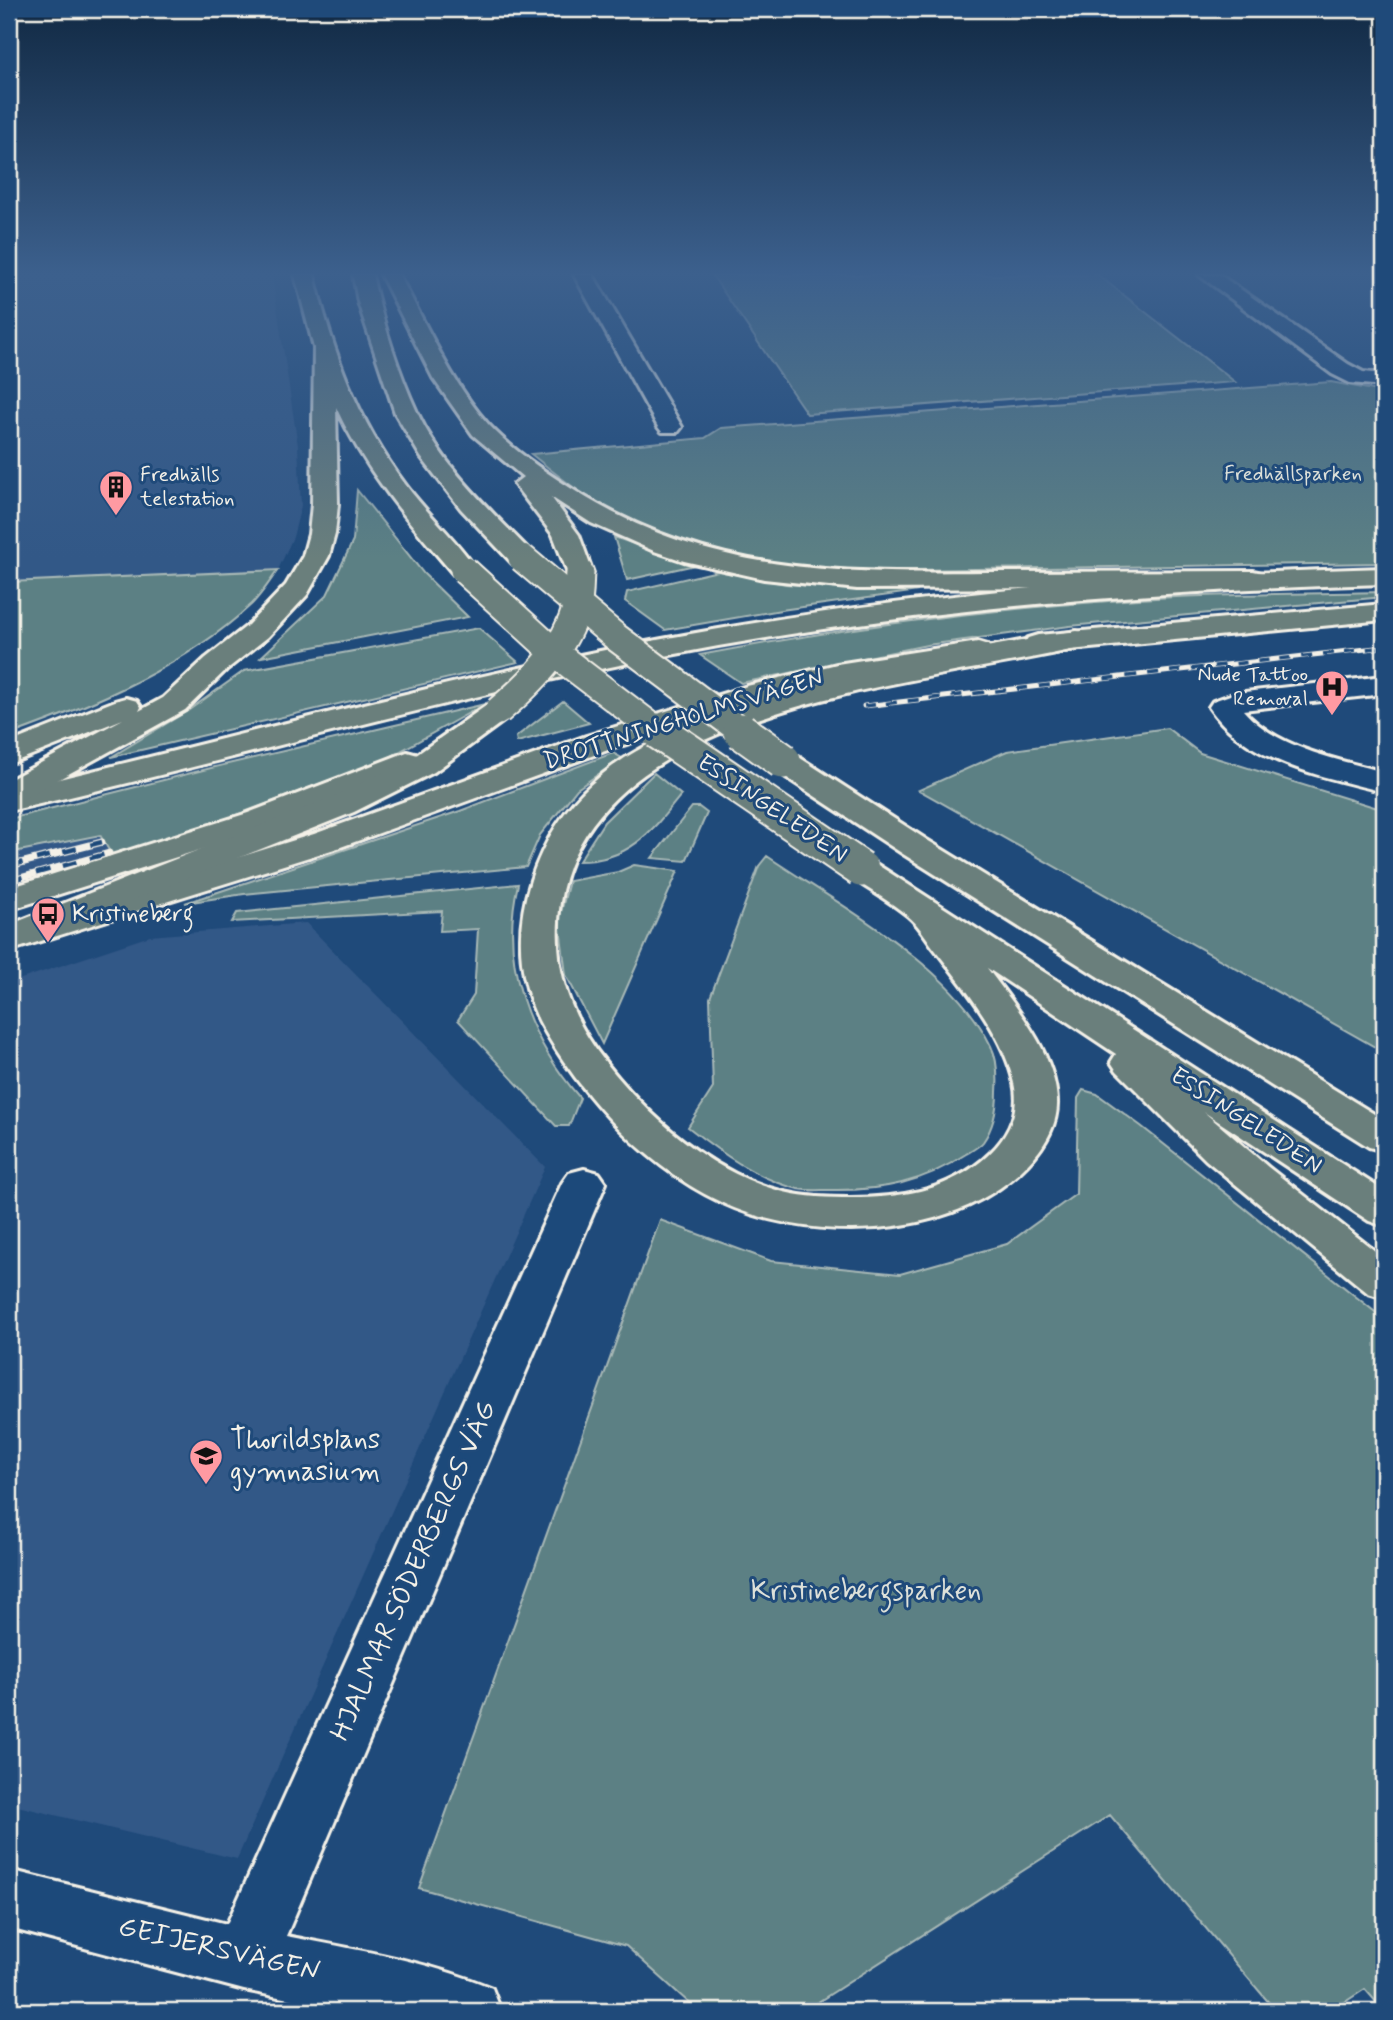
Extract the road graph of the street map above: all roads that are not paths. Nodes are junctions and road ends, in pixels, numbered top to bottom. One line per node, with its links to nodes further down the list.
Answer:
1 (324, 369): 14 (main road)
2 (334, 369): 22 (main road, ESSINGELEDEN, bridge)
3 (391, 369): 25 (main road, ESSINGELEDEN, bridge)
4 (439, 369): 9 (main road)
5 (637, 369): 8 (street)
6 (1341, 369): 7 (street)
7 (1384, 380)
8 (670, 427)
9 (481, 430): 11 (main road); 16 (main road, bridge)
10 (1384, 576): 11 (main road)
11 (1253, 579): 20 (main road)
12 (1384, 612): 13 (main road, DROTTNINGHOLMSVÄGEN)
13 (1077, 640): 22 (main road); 23 (main road, DROTTNINGHOLMSVÄGEN)
14 (216, 664): 17 (main road); 19 (main road)
15 (1384, 685): 18 (street)
16 (468, 734): 21 (main road); 23 (main road)
17 (9, 754)
18 (1384, 782)
19 (9, 793)
20 (9, 802)
21 (9, 899)
22 (924, 910): 24 (main road, ESSINGELEDEN)
23 (9, 939)
24 (1092, 1019): 27 (main road, ESSINGELEDEN); 28 (main road)
25 (1384, 1138)
26 (584, 1183): 30 (street, HJALMAR SÖDERBERGS VÄG)
27 (1384, 1211)
28 (1384, 1282)
29 (9, 1899): 30 (street, GEIJERSVÄGEN)
30 (244, 1959): 31 (street, GEIJERSVÄGEN)
31 (470, 2011)

